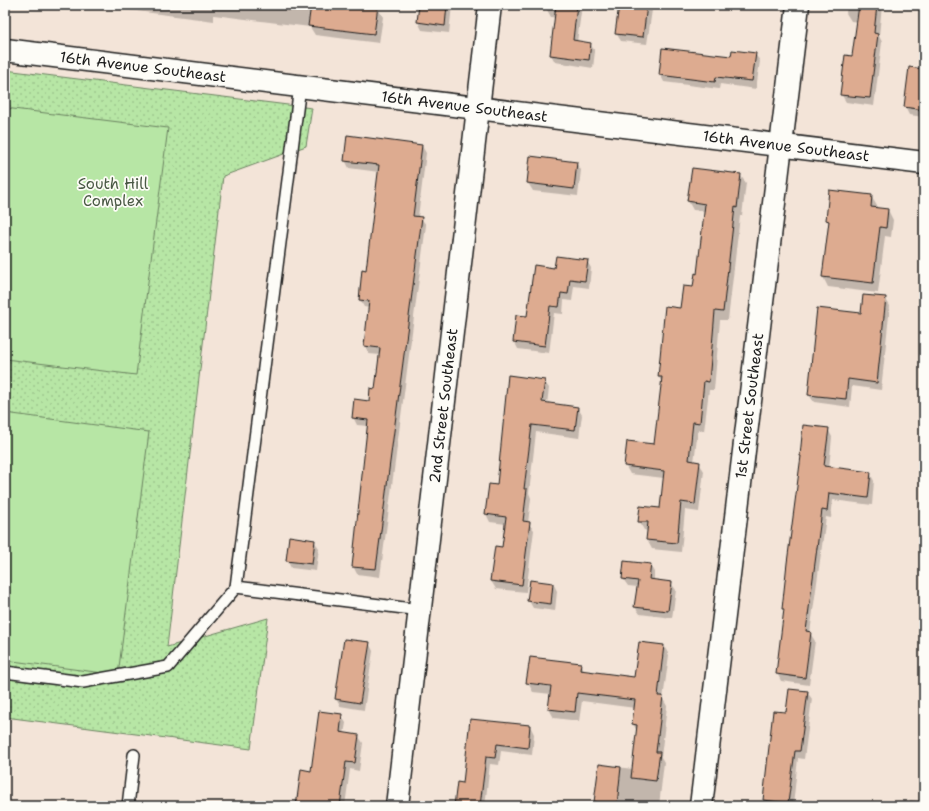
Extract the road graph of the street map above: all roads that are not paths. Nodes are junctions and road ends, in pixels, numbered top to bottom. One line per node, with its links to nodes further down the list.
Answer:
1 (490, 5): 5 (street, 2nd Street Southeast)
2 (798, 5): 6 (street, 1st Street Southeast)
3 (5, 50): 4 (street, 16th Avenue Southeast)
4 (300, 86): 5 (street, 16th Avenue Southeast); 8 (lane)
5 (478, 108): 6 (street, 16th Avenue Southeast); 9 (street, 2nd Street Southeast)
6 (782, 146): 7 (street, 16th Avenue Southeast); 14 (street, 1st Street Southeast)
7 (924, 163)
8 (236, 587): 9 (lane); 10 (lane)
9 (420, 610): 13 (street, 2nd Street Southeast)
10 (5, 672)
11 (134, 756): 12 (lane)
12 (128, 806)
13 (397, 806)
14 (701, 806)

